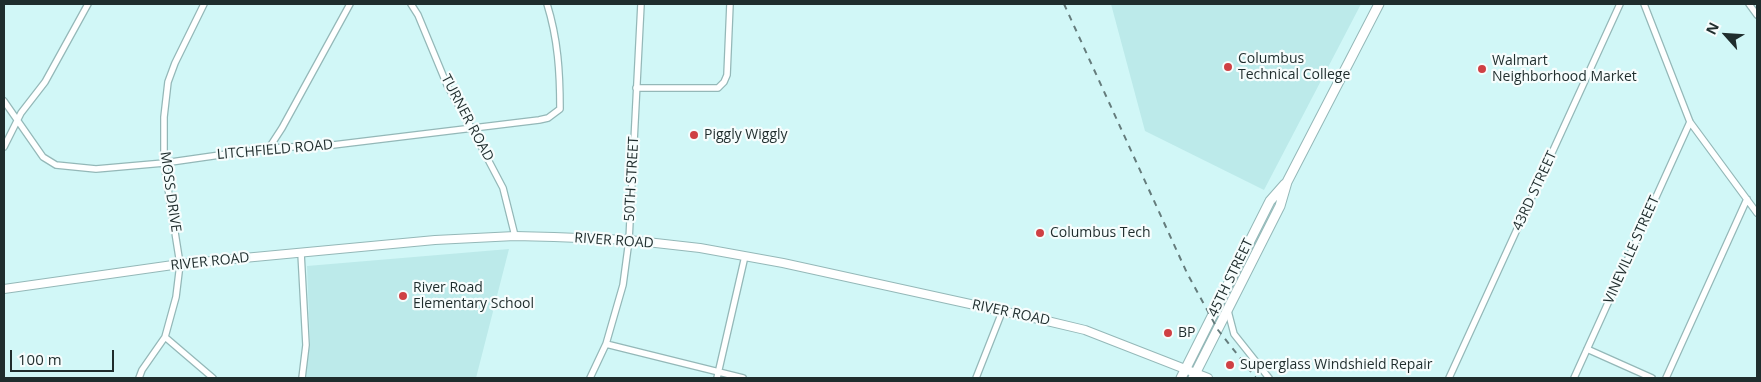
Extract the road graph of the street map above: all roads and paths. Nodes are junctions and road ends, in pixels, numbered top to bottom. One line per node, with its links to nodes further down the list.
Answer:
1 (88, 4): 15 (street)
2 (204, 4): 20 (street, MOSS DRIVE)
3 (350, 4): 19 (street)
4 (411, 4): 17 (street, TURNER ROAD)
5 (547, 4): 17 (street, LITCHFIELD ROAD)
6 (641, 4): 13 (street, 50TH STREET)
7 (730, 4): 13 (street)
8 (1379, 4): 21 (main road, 45TH STREET)
9 (1620, 4): 47 (street, 43RD STREET)
10 (1644, 4): 16 (street)
11 (1749, 4): 12 (street)
12 (1757, 15)
13 (636, 88): 25 (street, 50TH STREET)
14 (4, 101): 15 (street, LITCHFIELD ROAD)
15 (18, 121): 18 (street); 20 (street, LITCHFIELD ROAD)
16 (1690, 122): 22 (street); 34 (street, VINEVILLE STREET)
17 (472, 129): 19 (street, LITCHFIELD ROAD); 24 (street, TURNER ROAD)
18 (4, 147)
19 (269, 148): 20 (street, LITCHFIELD ROAD)
20 (164, 163): 28 (street, MOSS DRIVE)
21 (1287, 182): 30 (main road, 45TH STREET); 35 (main road, 45TH STREET)
22 (1747, 199): 23 (street); 50 (street)
23 (1757, 213)
24 (514, 236): 25 (main road, RIVER ROAD); 26 (main road, RIVER ROAD)
25 (629, 240): 27 (main road, RIVER ROAD); 33 (street, 50TH STREET)
26 (301, 253): 28 (main road, RIVER ROAD); 40 (street)
27 (745, 256): 31 (main road, RIVER ROAD); 36 (street)
28 (180, 264): 29 (main road, RIVER ROAD); 32 (street, MOSS DRIVE)
29 (4, 289)
30 (1228, 311): 37 (main road, 45TH STREET); 46 (street)
31 (1002, 312): 35 (main road, RIVER ROAD); 43 (street)
32 (164, 337): 38 (street, MOSS DRIVE); 39 (street)
33 (606, 344): 36 (street); 41 (street, 50TH STREET)
34 (1588, 349): 48 (street, VINEVILLE STREET); 49 (street)
35 (1186, 369): 37 (main road, RIVER ROAD); 44 (main road, 45TH STREET)
36 (718, 376): 42 (street)
37 (1194, 376): 45 (main road, RIVER ROAD)
38 (139, 378)
39 (213, 378)
40 (302, 378)
41 (590, 378)
42 (743, 378)
43 (976, 378)
44 (1182, 378)
45 (1208, 378)
46 (1269, 378)
47 (1449, 378)
48 (1574, 378)
49 (1652, 378)
50 (1666, 378)

